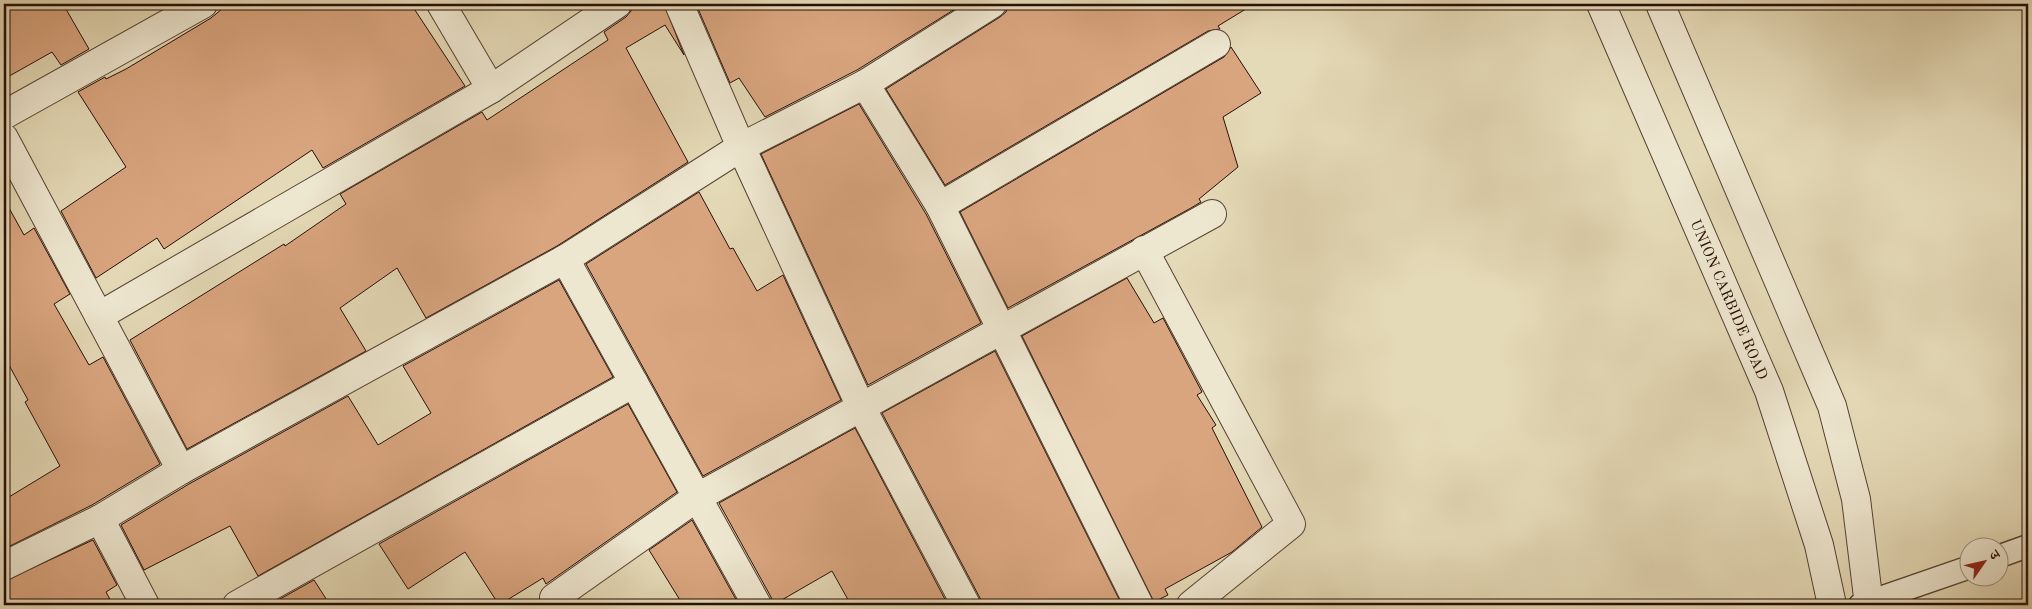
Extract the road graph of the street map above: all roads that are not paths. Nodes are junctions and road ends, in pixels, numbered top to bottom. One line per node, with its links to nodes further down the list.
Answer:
1 (441, 4): 10 (street)
2 (617, 4): 10 (street)
3 (679, 4): 13 (street)
4 (992, 4): 9 (street)
5 (1602, 4): 37 (street, UNION CARBIDE ROAD)
6 (1660, 4): 30 (street)
7 (190, 7): 11 (street)
8 (1216, 44): 14 (street)
9 (864, 84): 13 (street); 14 (street)
10 (491, 89): 18 (street)
11 (4, 115)
12 (4, 138): 18 (street)
13 (741, 147): 17 (street); 21 (street)
14 (940, 206): 19 (street)
15 (1212, 214): 16 (street)
16 (1144, 250): 19 (street); 36 (street)
17 (565, 259): 20 (street); 22 (street)
18 (98, 316): 22 (street)
19 (1000, 330): 21 (street); 35 (street)
20 (634, 383): 23 (street); 32 (street)
21 (861, 407): 23 (street); 34 (street)
22 (182, 470): 24 (street)
23 (696, 498): 29 (street); 33 (street)
24 (100, 519): 27 (street); 31 (street)
25 (2028, 546): 26 (lane)
26 (2010, 552)
27 (4, 566)
28 (1960, 571): 30 (lane)
29 (554, 598)
30 (1866, 604)
31 (145, 605)
32 (237, 605)
33 (757, 605)
34 (966, 605)
35 (1139, 605)
36 (1191, 605)
37 (1832, 605)

